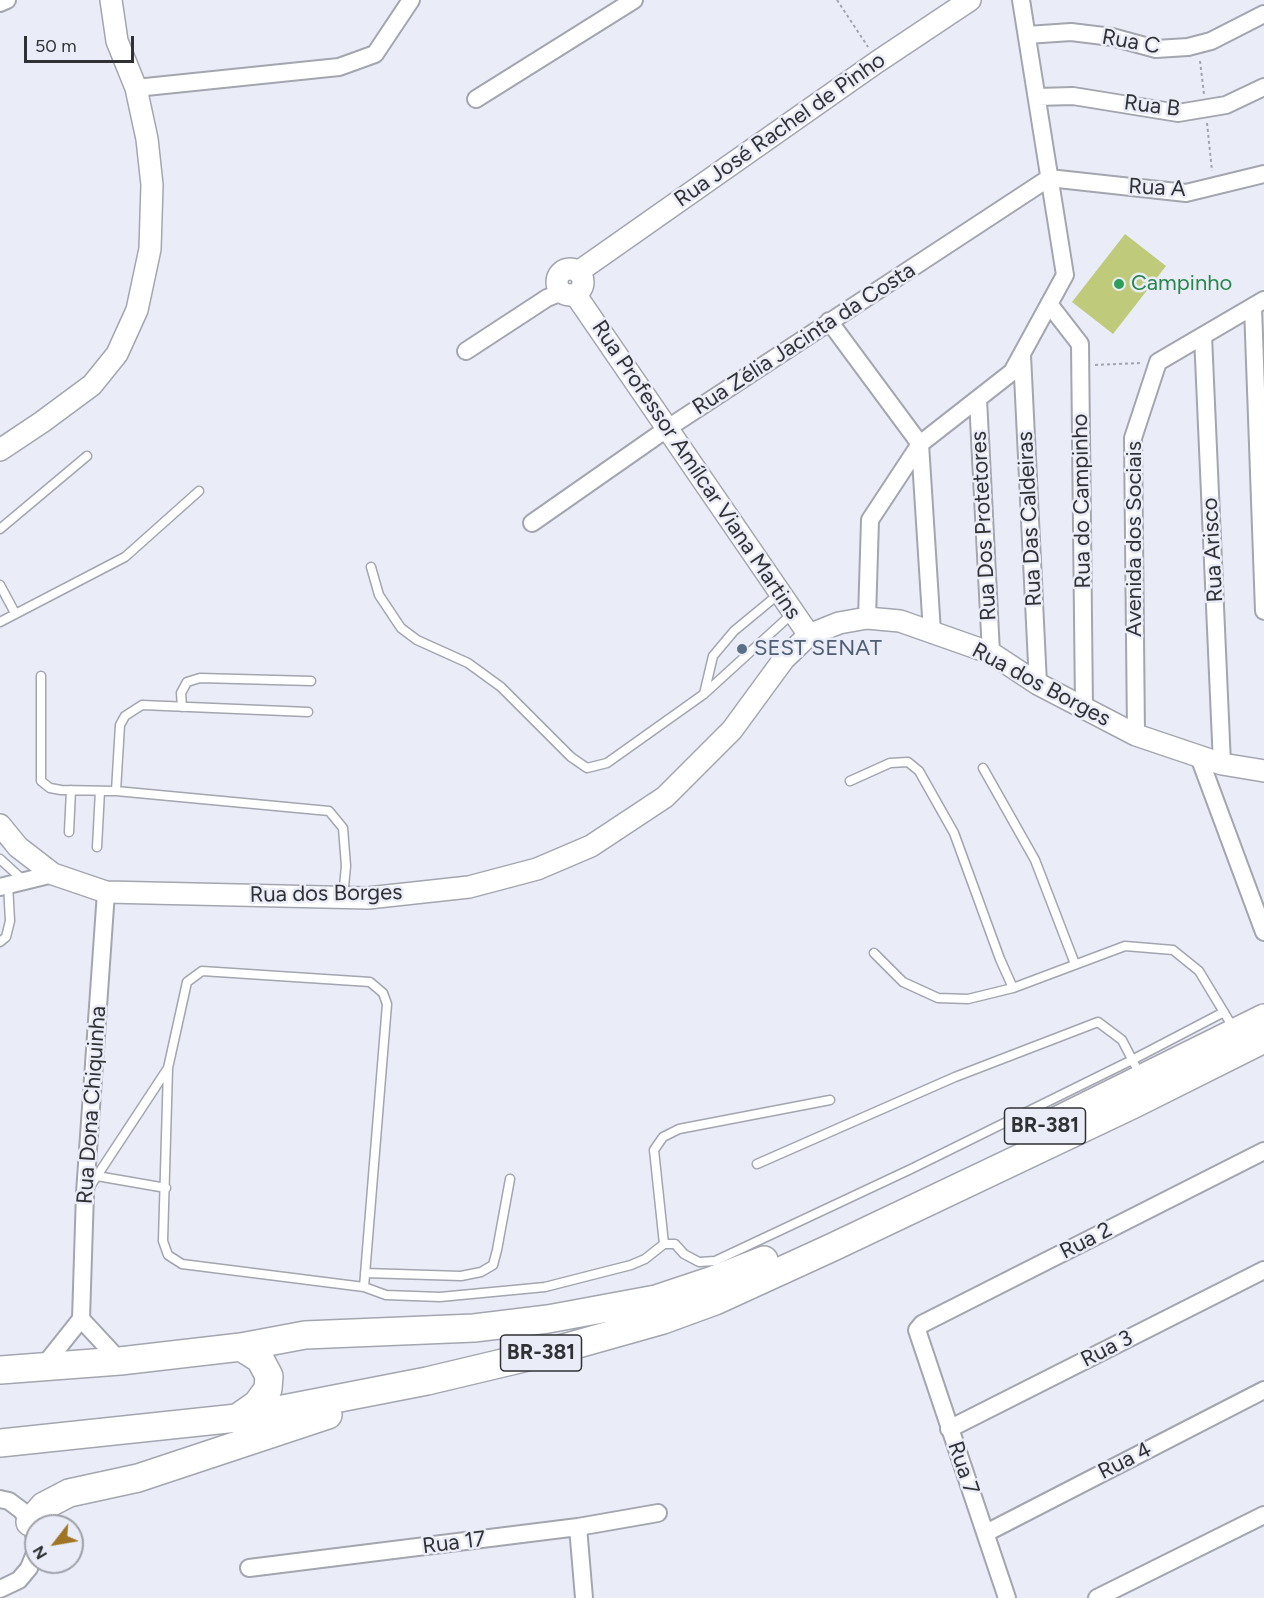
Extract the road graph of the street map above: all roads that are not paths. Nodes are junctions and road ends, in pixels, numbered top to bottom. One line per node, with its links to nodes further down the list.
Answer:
1 (7, 0): 7 (street)
2 (111, 0): 11 (street)
3 (411, 0): 11 (street)
4 (634, 0): 13 (street)
5 (970, 0): 16 (street, Rua José Rachel de Pinho)
6 (1021, 0): 9 (street)
7 (0, 3)
8 (1264, 14): 9 (street, Rua C)
9 (1027, 35): 12 (street)
10 (1264, 87): 12 (street, Rua B)
11 (136, 88): 26 (street)
12 (1036, 97): 15 (street)
13 (476, 99)
14 (1264, 174): 15 (street, Rua A)
15 (1049, 178): 18 (street); 19 (street, Rua Zélia Jacinta da Costa)
16 (573, 286): 21 (street, Rua José Rachel de Pinho); 24 (street, Rua Professor Amílcar Viana Martins)
17 (1258, 303): 20 (street); 34 (street)
18 (1049, 304): 22 (street); 47 (street, Rua do Campinho)
19 (829, 321): 24 (street, Rua Zélia Jacinta da Costa); 25 (street)
20 (1203, 336): 49 (street, Avenida dos Sociais); 51 (street, Rua Arisco)
21 (466, 351)
22 (1022, 354): 23 (street); 44 (street, Rua Das Caldeiras)
23 (978, 399): 25 (street); 41 (street, Rua Dos Protetores)
24 (668, 428): 29 (street, Rua Zélia Jacinta da Costa); 33 (street, Rua Professor Amílcar Viana Martins)
25 (920, 444): 37 (street); 39 (street)
26 (0, 450)
27 (87, 456): 30 (lane)
28 (199, 491): 36 (lane)
29 (532, 523)
30 (0, 528)
31 (371, 567): 45 (lane)
32 (0, 585): 36 (lane)
33 (780, 592): 35 (street, Rua Professor Amílcar Viana Martins); 45 (lane)
34 (1264, 611)
35 (794, 612): 40 (street, Rua Professor Amílcar Viana Martins); 45 (lane)
36 (15, 613): 38 (lane)
37 (867, 618): 39 (street, Rua dos Borges); 40 (street, Rua dos Borges)
38 (0, 622)
39 (932, 632): 41 (street, Rua dos Borges)
40 (809, 635): 65 (street, Rua dos Borges)
41 (991, 653): 44 (street, Rua dos Borges)
42 (41, 676): 55 (lane)
43 (312, 681): 46 (lane)
44 (1038, 684): 47 (street, Rua dos Borges)
45 (704, 694)
46 (182, 707): 48 (lane); 57 (lane)
47 (1084, 708): 49 (street, Rua dos Borges)
48 (308, 712)
49 (1136, 735): 50 (street, Rua dos Borges)
50 (1199, 757): 51 (street, Rua dos Borges); 66 (street)
51 (1222, 764): 53 (street, Rua dos Borges)
52 (983, 768): 69 (lane)
53 (1264, 771)
54 (850, 781): 70 (lane)
55 (71, 790): 56 (lane); 59 (lane)
56 (100, 791): 57 (lane); 60 (lane)
57 (116, 791): 65 (lane)
58 (0, 825): 62 (street, Rua dos Borges)
59 (69, 832)
60 (97, 848)
61 (0, 859): 63 (lane)
62 (54, 874): 63 (street); 64 (street, Rua dos Borges)
63 (10, 884): 67 (lane)
64 (106, 892): 65 (street, Rua dos Borges); 82 (street, Rua Dona Chiquinha)
65 (343, 897)
66 (1264, 932)
67 (0, 942)
68 (874, 953): 70 (lane)
69 (1075, 964): 70 (lane); 72 (lane)
70 (1013, 988)
71 (1264, 1018): 72 (highway, BR-381)
72 (1230, 1022): 75 (highway, BR-381)
73 (1264, 1039): 93 (highway, BR-381)
74 (168, 1068): 79 (lane); 81 (lane); 85 (lane)
75 (1137, 1070): 78 (lane); 83 (lane); 89 (highway, BR-381)
76 (830, 1100): 83 (lane)
77 (1264, 1151): 88 (street, Rua 2)
78 (757, 1164)
79 (97, 1176): 81 (lane); 82 (lane)
80 (510, 1179): 85 (lane)
81 (166, 1188): 86 (lane)
82 (85, 1193): 87 (street, Rua Dona Chiquinha)
83 (664, 1244): 86 (lane)
84 (1264, 1270): 96 (street, Rua 3)
85 (365, 1273): 86 (lane)
86 (364, 1287)
87 (81, 1319): 90 (street); 91 (street)
88 (919, 1338): 96 (street, Rua 7)
89 (241, 1347): 90 (highway, BR-381); 95 (highway)
90 (120, 1361): 91 (highway, BR-381)
91 (42, 1368): 92 (highway, BR-381)
92 (0, 1370)
93 (427, 1381): 95 (highway, BR-381); 101 (highway)
94 (1264, 1390): 104 (street, Rua 4)
95 (237, 1418): 97 (highway, BR-381)
96 (949, 1429): 104 (street, Rua 7)
97 (0, 1443)
98 (0, 1499): 100 (street)
99 (658, 1513): 103 (street, Rua 17)
100 (24, 1514)
101 (37, 1514)
102 (1264, 1515): 110 (street)
103 (578, 1527): 105 (street, Rua 17); 108 (street)
104 (986, 1533): 109 (street, Rua 7)
105 (249, 1568)
106 (24, 1574): 107 (street)
107 (0, 1589)
108 (584, 1598)
109 (1007, 1598)
110 (1097, 1598)

